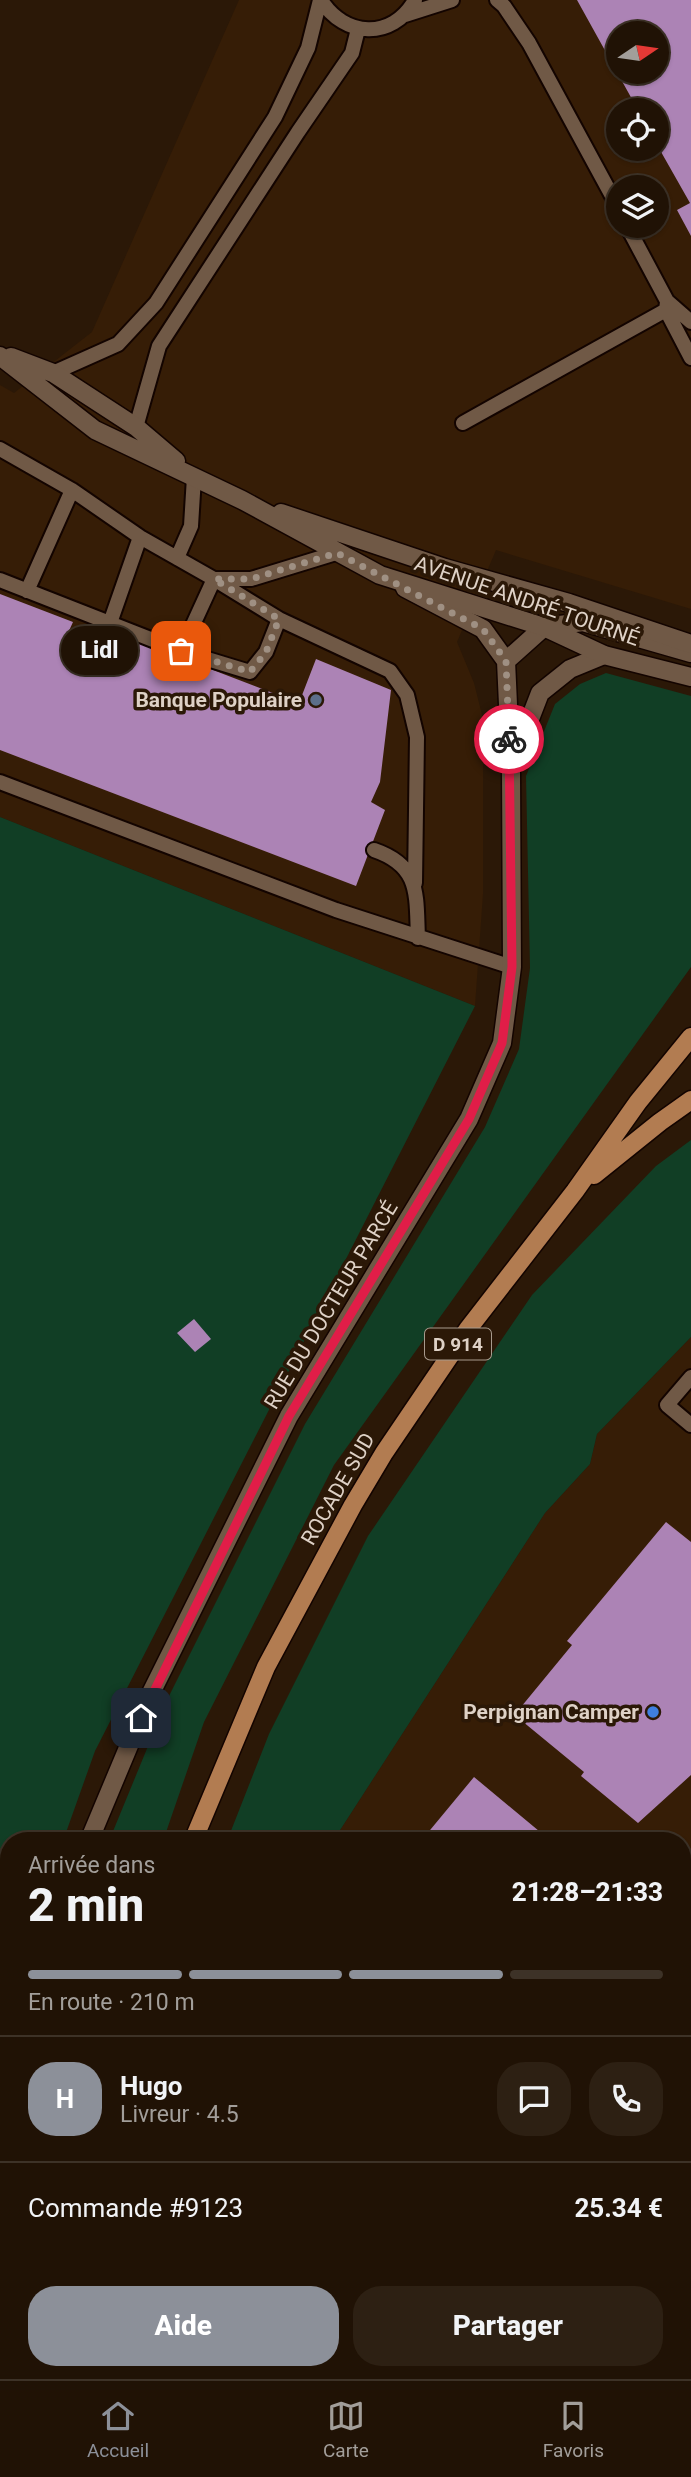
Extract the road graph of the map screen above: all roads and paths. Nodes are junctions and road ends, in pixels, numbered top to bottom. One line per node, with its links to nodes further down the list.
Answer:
1 (320, 0): 6 (lane); 13 (lane)
2 (415, 0): 5 (lane)
3 (452, 0): 5 (lane)
4 (497, 0): 7 (lane)
5 (403, 16): 6 (lane)
6 (358, 29): 15 (lane)
7 (606, 186)
8 (633, 238): 9 (lane)
9 (666, 306): 10 (lane); 12 (lane); 14 (lane)
10 (691, 322)
11 (0, 355): 13 (street, AVENUE ANDRÉ TOURNÉ); 17 (street, AVENUE ANDRÉ TOURNÉ)
12 (691, 358)
13 (53, 373): 15 (street, AVENUE ANDRÉ TOURNÉ)
14 (463, 422)
15 (136, 427): 17 (street, AVENUE ANDRÉ TOURNÉ)
16 (0, 450): 18 (lane)
17 (194, 477): 19 (street, AVENUE ANDRÉ TOURNÉ); 22 (lane)
18 (72, 490): 20 (lane); 26 (lane)
19 (242, 500): 21 (street, AVENUE ANDRÉ TOURNÉ); 30 (street, AVENUE ANDRÉ TOURNÉ)
20 (140, 537): 22 (lane); 28 (lane)
21 (337, 553): 23 (street, AVENUE ANDRÉ TOURNÉ); 24 (lane)
22 (177, 558): 24 (lane)
23 (380, 575): 29 (street, AVENUE ANDRÉ TOURNÉ); 34 (street)
24 (214, 579): 27 (lane); 31 (lane)
25 (0, 580): 26 (lane)
26 (27, 591): 28 (lane)
27 (279, 619): 31 (lane); 39 (lane)
28 (110, 623): 31 (lane)
29 (544, 627): 32 (street); 33 (street, AVENUE ANDRÉ TOURNÉ); 34 (street)
30 (691, 644)
31 (181, 651)
32 (691, 653)
33 (604, 654): 35 (street, AVENUE ANDRÉ TOURNÉ); 36 (street, RUE DU DOCTEUR PARCÉ)
34 (506, 661): 36 (street, RUE DU DOCTEUR PARCÉ)
35 (691, 677)
36 (511, 770): 41 (street, RUE DU DOCTEUR PARCÉ)
37 (0, 782): 40 (lane)
38 (374, 850): 39 (lane)
39 (415, 883): 40 (lane)
40 (418, 938): 41 (lane)
41 (512, 967): 47 (street, RUE DU DOCTEUR PARCÉ)
42 (691, 1037): 44 (main road, D 914)
43 (691, 1100): 44 (main road, D 914)
44 (575, 1191): 48 (main road, ROCADE SUD / D 914)
45 (691, 1377): 46 (lane)
46 (691, 1425)
47 (93, 1832)
48 (197, 1832)

